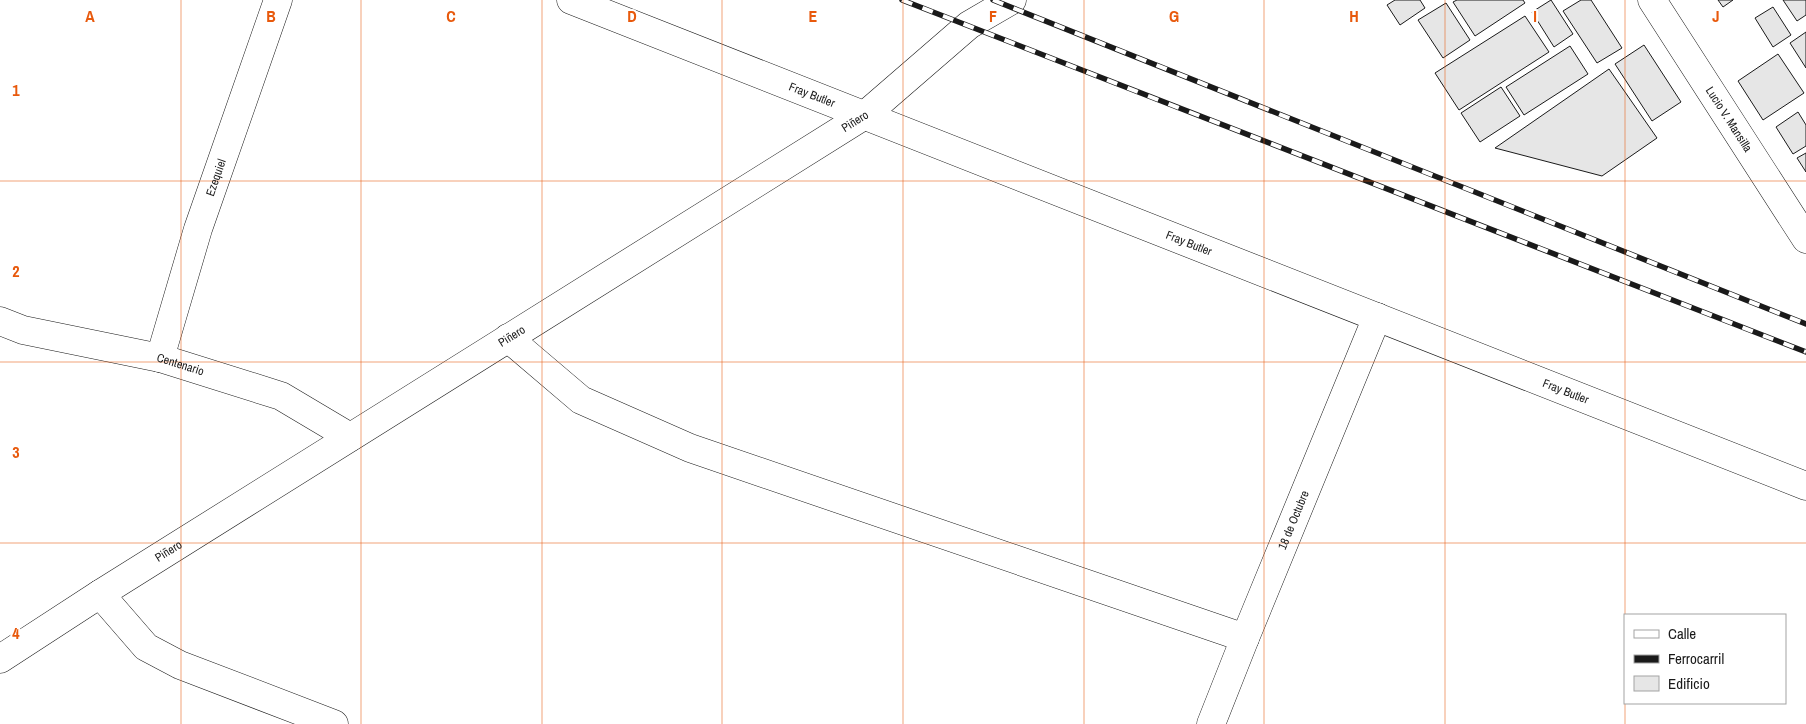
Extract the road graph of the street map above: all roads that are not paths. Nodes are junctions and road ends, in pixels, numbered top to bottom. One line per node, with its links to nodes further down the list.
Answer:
1 (278, 0): 10 (street, Ezequiel)
2 (571, 0): 5 (street, Fray Butler)
3 (1012, 0): 5 (street, Piñero)
4 (1652, 0): 6 (street, Lucio V. Mansilla)
5 (865, 116): 7 (street, Fray Butler); 9 (street, Piñero)
6 (1806, 239)
7 (1377, 316): 12 (street, Fray Butler); 14 (street, 18 de Octubre)
8 (0, 322): 10 (street, Centenario)
9 (508, 338): 11 (street, Piñero); 14 (street)
10 (160, 358): 11 (street, Centenario)
11 (350, 437): 13 (street, Piñero)
12 (1806, 486)
13 (100, 594): 15 (street, Piñero); 16 (street)
14 (1245, 638): 17 (street, 18 de Octubre)
15 (0, 659)
16 (334, 724)
17 (1211, 724)

